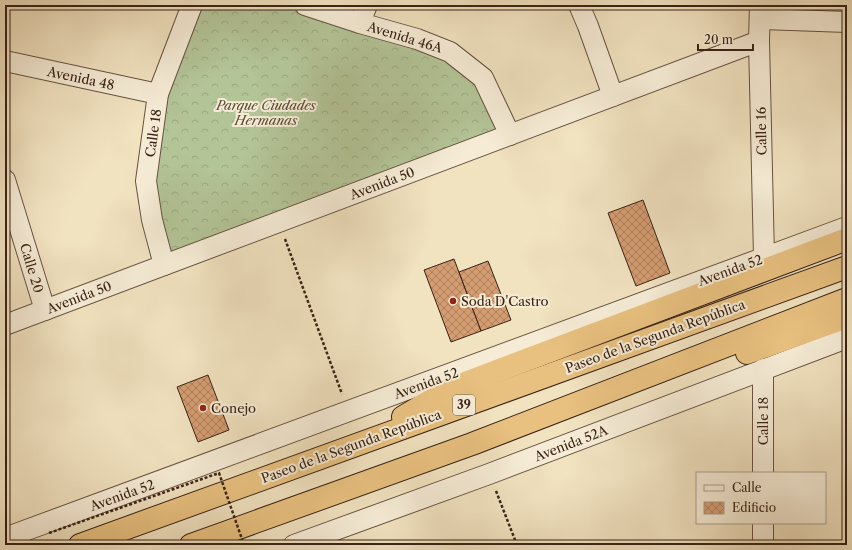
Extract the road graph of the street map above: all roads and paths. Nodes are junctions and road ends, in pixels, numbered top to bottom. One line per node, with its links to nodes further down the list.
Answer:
1 (192, 5): 10 (street, Calle 18)
2 (305, 5): 7 (street, Avenida 46A)
3 (367, 5): 7 (street)
4 (578, 5): 11 (street)
5 (760, 12): 6 (street); 8 (street, Calle 16)
6 (847, 22)
7 (360, 23): 12 (street, Avenida 46A)
8 (759, 41): 11 (street, Avenida 50); 17 (street, Calle 16)
9 (5, 62): 10 (street, Avenida 48)
10 (158, 94): 18 (street, Calle 18)
11 (613, 96): 12 (street, Avenida 50)
12 (510, 135): 14 (street, Avenida 50)
13 (5, 180): 21 (street, Calle 20)
14 (279, 222): 18 (street, Avenida 50); 26 (path)
15 (847, 227): 17 (street, Avenida 52)
16 (847, 238): 27 (highway)
17 (764, 257): 26 (street, Avenida 52)
18 (164, 265): 21 (street, Avenida 50)
19 (847, 267): 27 (highway, Paseo de la Segunda República / 39)
20 (847, 299): 28 (highway)
21 (45, 310): 23 (street, Avenida 50)
22 (847, 317): 28 (highway)
23 (5, 325)
24 (847, 338): 25 (street, Avenida 52A)
25 (763, 369): 29 (street, Calle 18); 30 (street, Avenida 52A)
26 (348, 412): 33 (street, Avenida 52)
27 (358, 444): 34 (highway, Paseo de la Segunda República / 39)
28 (472, 444): 35 (highway)
29 (763, 472)
30 (489, 474): 37 (street, Avenida 52A); 38 (path)
31 (763, 524): 39 (street)
32 (49, 533): 36 (path, bridge)
33 (5, 538)
34 (80, 545)
35 (191, 545)
36 (244, 545)
37 (294, 545)
38 (517, 545)
39 (763, 545)

